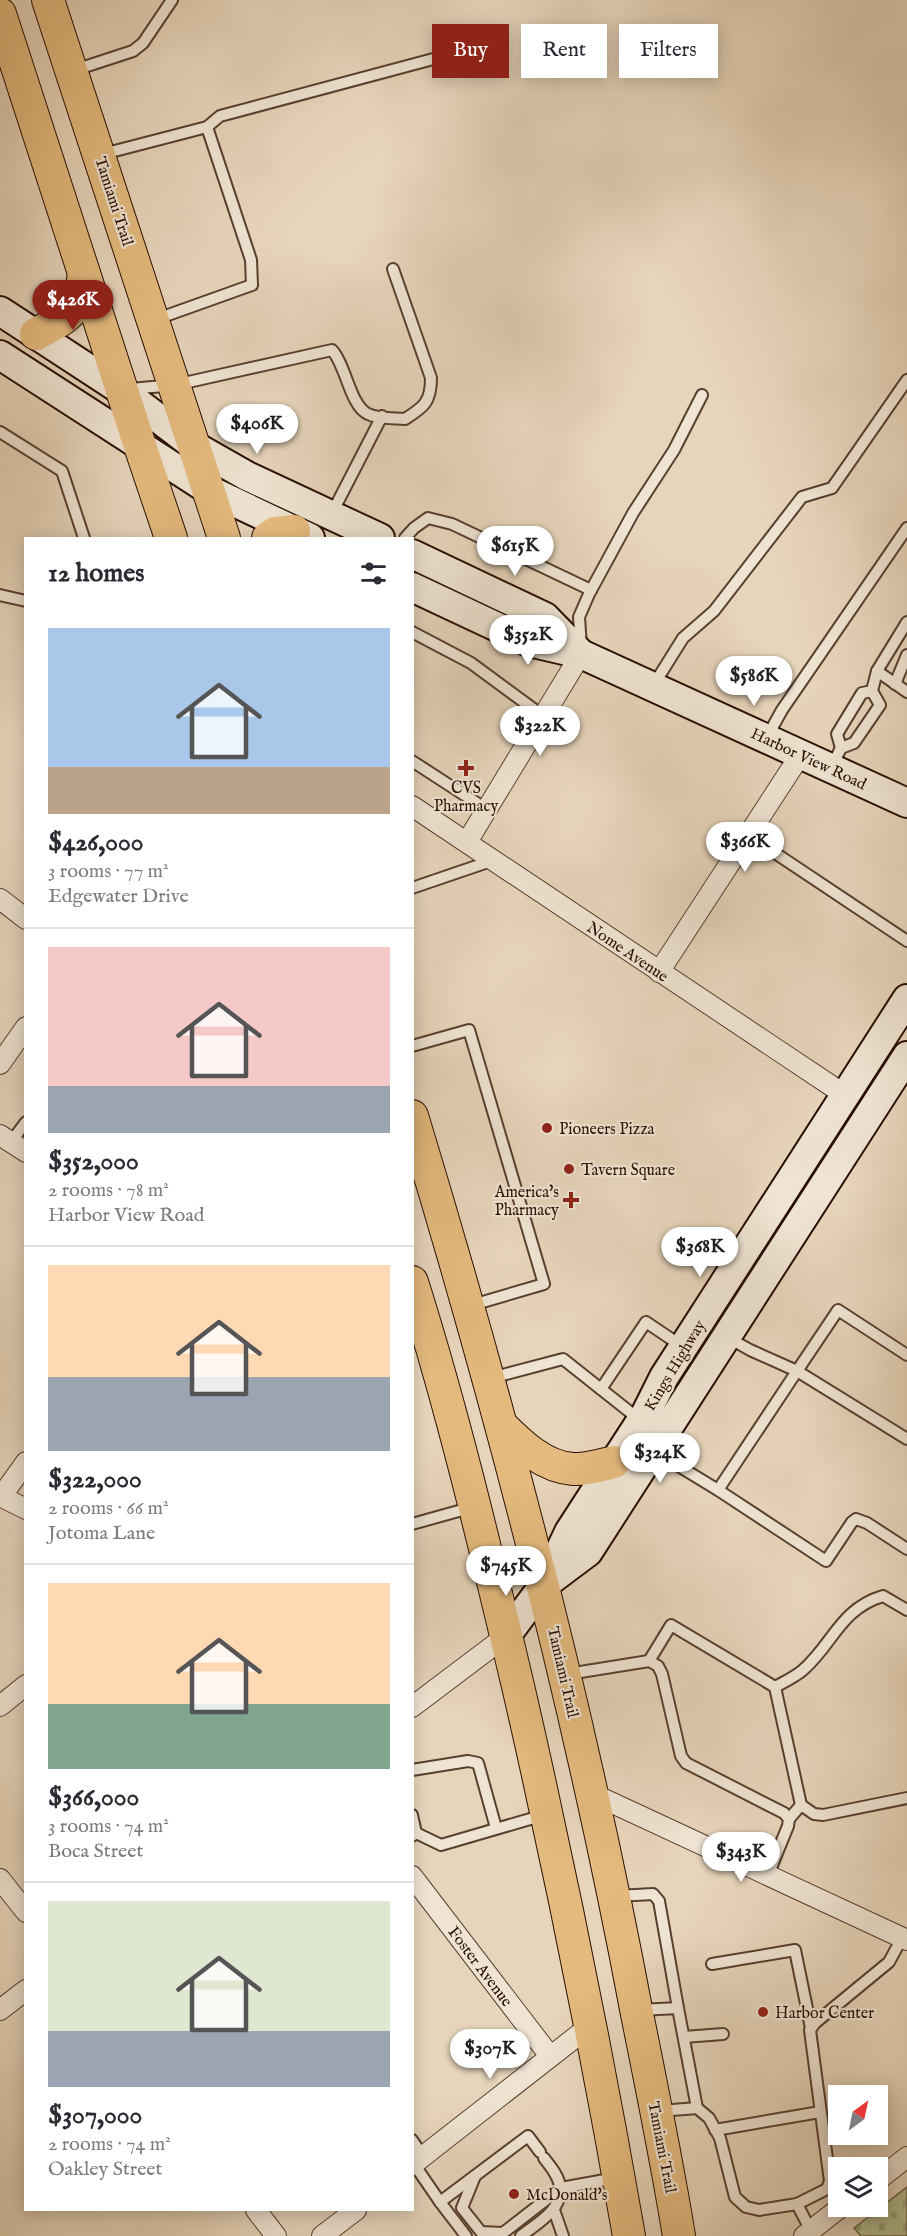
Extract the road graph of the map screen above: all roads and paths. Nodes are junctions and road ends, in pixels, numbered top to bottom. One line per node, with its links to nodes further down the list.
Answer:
1 (48, 0): 5 (main road, Tamiami Trail)
2 (172, 0): 5 (lane)
3 (1, 22): 9 (main road)
4 (432, 59): 6 (lane)
5 (72, 71): 7 (main road, Tamiami Trail)
6 (207, 127): 7 (lane); 11 (lane)
7 (99, 155): 11 (main road, Tamiami Trail)
8 (393, 268): 18 (lane)
9 (84, 274): 12 (main road); 16 (main road)
10 (0, 311): 12 (main road)
11 (154, 320): 15 (main road, Tamiami Trail)
12 (36, 334): 16 (main road)
13 (0, 355): 20 (main road)
14 (907, 380): 42 (lane)
15 (175, 385): 16 (lane); 18 (lane); 21 (main road, Tamiami Trail)
16 (122, 390): 20 (main road); 21 (main road)
17 (702, 395): 33 (lane)
18 (382, 416): 23 (lane)
19 (0, 432): 26 (lane)
20 (138, 443): 22 (main road); 27 (main road)
21 (196, 447): 22 (main road, Tamiami Trail); 23 (main road)
22 (209, 490): 25 (main road); 28 (main road, Tamiami Trail)
23 (331, 516): 29 (main road)
24 (907, 528): 46 (lane)
25 (291, 536)
26 (84, 537)
27 (171, 537)
28 (224, 537)
29 (378, 537)
30 (406, 537): 33 (lane)
31 (414, 555): 38 (main road, Harbor View Road)
32 (414, 588): 38 (main road, Harbor View Road)
33 (591, 590): 38 (lane)
34 (0, 595): 35 (lane)
35 (24, 601)
36 (907, 622): 40 (lane)
37 (414, 634): 45 (lane)
38 (581, 654): 42 (main road, Harbor View Road); 45 (street)
39 (907, 655): 41 (lane)
40 (877, 671): 41 (lane); 43 (lane)
41 (895, 684): 44 (lane)
42 (653, 687): 46 (main road, Harbor View Road)
43 (872, 691): 48 (lane); 48 (lane)
44 (907, 692)
45 (543, 716): 52 (street)
46 (766, 738): 47 (main road, Harbor View Road)
47 (801, 754): 48 (main road, Harbor View Road); 53 (street)
48 (836, 758): 50 (main road, Harbor View Road)
49 (414, 762): 52 (lane)
50 (907, 802)
51 (414, 807): 54 (street, Nome Avenue)
52 (486, 809): 54 (street)
53 (748, 835): 59 (lane); 60 (street)
54 (467, 842): 55 (street, Nome Avenue)
55 (494, 860): 56 (lane); 60 (street, Nome Avenue)
56 (414, 887)
57 (0, 899): 58 (street)
58 (24, 917)
59 (907, 941)
60 (658, 972): 66 (street, Nome Avenue)
61 (907, 999): 66 (main road, Kings Highway)
62 (24, 1030): 65 (street)
63 (414, 1045): 71 (lane)
64 (907, 1056): 74 (main road, Kings Highway)
65 (0, 1064)
66 (845, 1095): 72 (main road, Kings Highway)
67 (414, 1123): 71 (main road, Tamiami Trail)
68 (24, 1125): 69 (lane)
69 (12, 1143)
70 (414, 1296): 73 (main road)
71 (469, 1306): 78 (main road, Tamiami Trail)
72 (700, 1320): 74 (main road); 75 (main road, Kings Highway)
73 (418, 1323): 88 (main road)
74 (727, 1336): 77 (lane); 83 (main road, Kings Highway)
75 (683, 1347): 79 (lane); 80 (main road, Kings Highway)
76 (907, 1355): 77 (lane)
77 (797, 1371): 82 (lane); 86 (lane)
78 (489, 1378): 79 (lane); 81 (main road, Tamiami Trail)
79 (601, 1389): 80 (lane)
80 (640, 1421): 84 (main road, Kings Highway)
81 (502, 1426): 84 (main road); 92 (main road, Tamiami Trail)
82 (907, 1439)
83 (654, 1450): 86 (lane); 92 (main road, Kings Highway)
84 (614, 1462): 92 (main road, Kings Highway)
85 (24, 1465): 87 (street)
86 (718, 1490): 91 (lane)
87 (1, 1497): 89 (street)
88 (474, 1507): 90 (lane); 94 (main road)
89 (24, 1508)
90 (414, 1523)
91 (907, 1549)
92 (544, 1585): 94 (main road); 96 (main road, Tamiami Trail)
93 (907, 1610): 98 (lane)
94 (506, 1636): 99 (street); 105 (main road)
95 (649, 1661): 96 (lane); 98 (lane); 106 (lane)
96 (564, 1674): 102 (main road, Tamiami Trail)
97 (24, 1687): 100 (street)
98 (775, 1687): 104 (lane)
99 (414, 1705)
100 (0, 1706)
101 (414, 1770): 107 (lane)
102 (591, 1793): 109 (street); 112 (main road, Tamiami Trail)
103 (907, 1798): 104 (lane)
104 (801, 1805): 106 (lane)
105 (547, 1815): 107 (lane); 120 (main road)
106 (789, 1819): 109 (lane)
107 (496, 1828): 108 (lane)
108 (414, 1835)
109 (768, 1875): 114 (street)
110 (0, 1879): 113 (street)
111 (414, 1879): 124 (street, Foster Avenue)
112 (614, 1896): 117 (lane); 119 (main road, Tamiami Trail)
113 (24, 1909)
114 (905, 1939): 121 (lane)
115 (712, 1964): 121 (lane)
116 (24, 1992): 118 (street)
117 (678, 2008): 119 (lane); 123 (lane)
118 (0, 2010)
119 (637, 2010): 126 (main road, Tamiami Trail)
120 (591, 2025): 124 (street); 133 (main road)
121 (811, 2028): 127 (lane)
122 (723, 2034): 123 (lane)
123 (684, 2037): 125 (lane)
124 (550, 2056): 129 (street)
125 (697, 2108): 126 (lane); 128 (lane)
126 (657, 2112): 142 (main road, Tamiami Trail)
127 (820, 2112): 128 (lane); 136 (lane)
128 (715, 2130): 136 (lane)
129 (416, 2156): 135 (lane)
130 (907, 2157): 131 (street)
131 (888, 2172)
132 (475, 2176): 134 (lane); 134 (lane); 135 (lane)
133 (619, 2178): 134 (lane); 148 (main road)
134 (561, 2188): 137 (lane)
135 (440, 2202): 145 (lane)
136 (797, 2204): 141 (lane)
137 (554, 2210): 146 (lane); 147 (lane)
138 (257, 2211): 143 (street)
139 (355, 2211): 144 (street)
140 (828, 2217): 141 (street)
141 (808, 2233)
142 (680, 2235)
143 (276, 2236)
144 (322, 2236)
145 (466, 2236)
146 (520, 2236)
147 (563, 2236)
148 (629, 2236)

